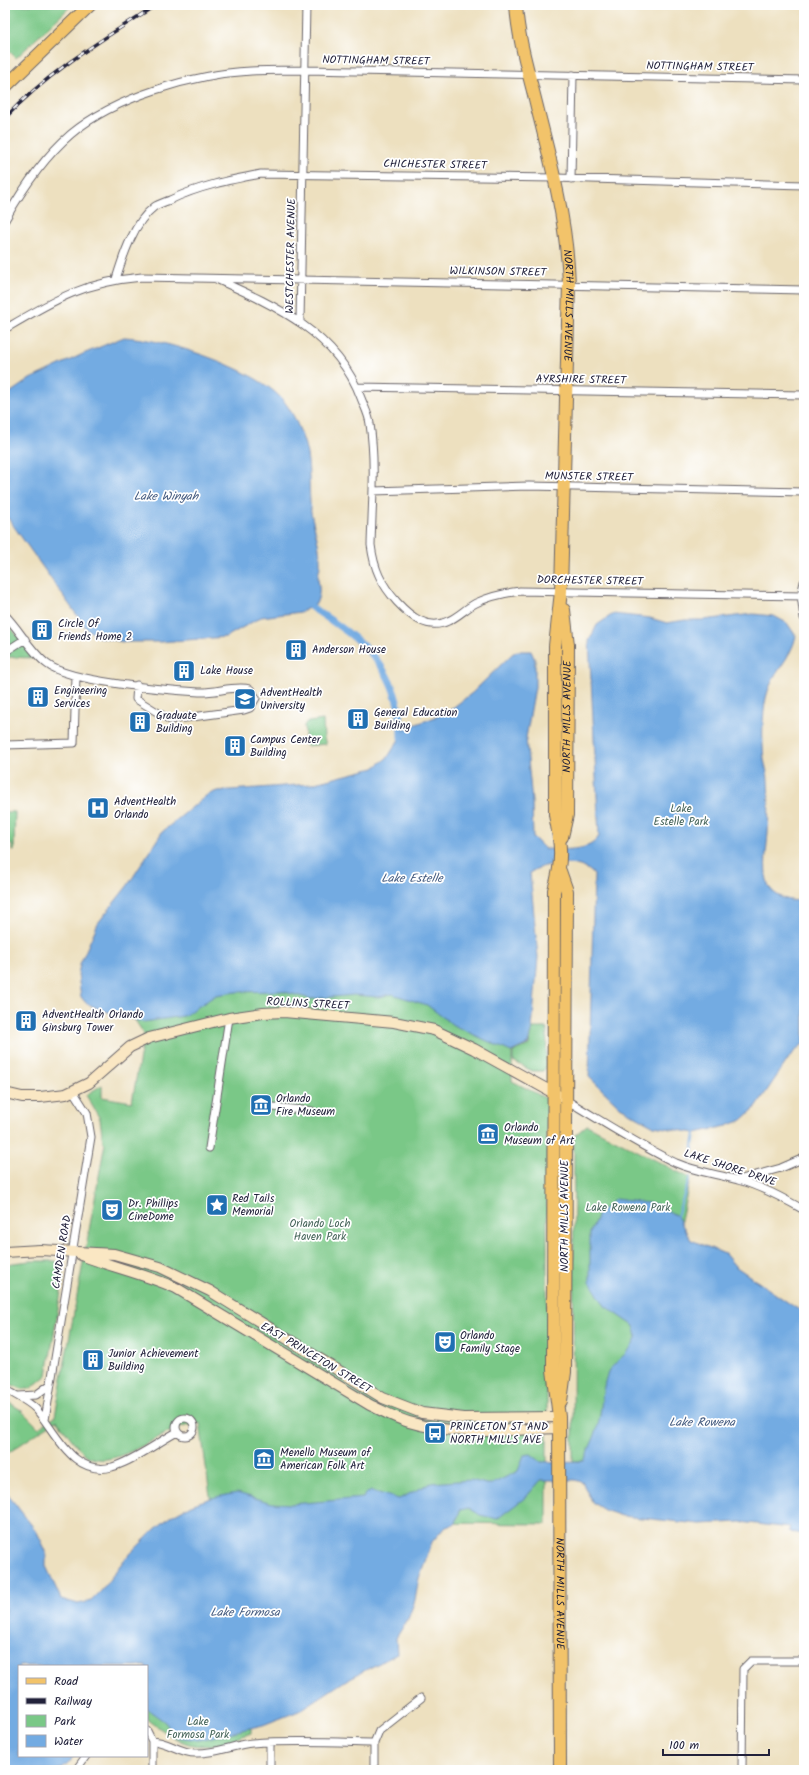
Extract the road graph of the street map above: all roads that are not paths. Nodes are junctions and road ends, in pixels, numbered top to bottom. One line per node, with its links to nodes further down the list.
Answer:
1 (90, 5): 8 (main road)
2 (306, 5): 4 (street, WESTCHESTER AVENUE)
3 (516, 5): 5 (main road, NORTH MILLS AVENUE)
4 (306, 70): 5 (street, NOTTINGHAM STREET); 9 (street, WESTCHESTER AVENUE); 13 (street, NOTTINGHAM STREET)
5 (529, 75): 6 (street, NOTTINGHAM STREET); 10 (main road, NORTH MILLS AVENUE)
6 (573, 76): 7 (street, NOTTINGHAM STREET); 11 (street)
7 (804, 80)
8 (5, 87)
9 (303, 174): 10 (street, CHICHESTER STREET); 14 (street, CHICHESTER STREET); 15 (street, WESTCHESTER AVENUE)
10 (555, 178): 11 (street, CHICHESTER STREET); 17 (main road, NORTH MILLS AVENUE)
11 (571, 179): 12 (street, CHICHESTER STREET)
12 (804, 185)
13 (5, 220)
14 (116, 279): 16 (street, WILKINSON STREET); 20 (street, WILKINSON STREET)
15 (301, 279): 16 (street, WILKINSON STREET); 17 (street, WILKINSON STREET); 19 (street, WESTCHESTER AVENUE)
16 (216, 280): 19 (street, WILKINSON STREET)
17 (569, 284): 18 (street, WILKINSON STREET); 22 (main road, NORTH MILLS AVENUE)
18 (804, 290)
19 (300, 322): 21 (street, WESTCHESTER AVENUE)
20 (5, 329)
21 (357, 387): 22 (street, AYRSHIRE STREET); 25 (street, WESTCHESTER AVENUE)
22 (566, 391): 23 (street, AYRSHIRE STREET); 24 (main road, NORTH MILLS AVENUE)
23 (804, 395)
24 (564, 487): 25 (street, MUNSTER STREET); 26 (street, MUNSTER STREET); 28 (main road, NORTH MILLS AVENUE)
25 (373, 491): 30 (street, WESTCHESTER AVENUE)
26 (804, 492)
27 (804, 582): 29 (street)
28 (562, 591): 29 (street, DORCHESTER STREET); 30 (street, DORCHESTER STREET); 38 (main road, NORTH MILLS AVENUE)
29 (803, 595): 32 (street)
30 (393, 598)
31 (5, 615): 33 (street)
32 (804, 618)
33 (25, 639): 34 (street); 35 (street)
34 (5, 652)
35 (76, 676): 36 (street); 37 (street)
36 (137, 685): 36 (street)
37 (5, 745)
38 (560, 871): 41 (main road, NORTH MILLS AVENUE); 43 (main road, NORTH MILLS AVENUE)
39 (229, 1018): 40 (main road, ROLLINS STREET); 41 (main road, ROLLINS STREET); 46 (street)
40 (73, 1091): 42 (main road, ROLLINS STREET); 51 (street, CAMDEN ROAD)
41 (553, 1092): 43 (main road, ROLLINS STREET); 60 (main road, NORTH MILLS AVENUE)
42 (5, 1093)
43 (566, 1100): 48 (street, LAKE SHORE DRIVE); 60 (main road, NORTH MILLS AVENUE)
44 (273, 1107): 45 (street)
45 (312, 1111)
46 (209, 1148)
47 (804, 1158): 48 (street)
48 (738, 1180): 49 (street, LAKE SHORE DRIVE)
49 (804, 1210)
50 (5, 1252): 51 (main road, EAST PRINCETON STREET)
51 (73, 1252): 52 (main road, EAST PRINCETON STREET); 54 (main road, EAST PRINCETON STREET); 56 (street, CAMDEN ROAD)
52 (258, 1321): 53 (main road, EAST PRINCETON STREET); 54 (street)
53 (269, 1328): 55 (street); 60 (main road, EAST PRINCETON STREET)
54 (252, 1333): 55 (main road, EAST PRINCETON STREET)
55 (263, 1340): 60 (main road, EAST PRINCETON STREET)
56 (51, 1384): 58 (street); 59 (street, CAMDEN ROAD)
57 (5, 1389): 58 (street)
58 (17, 1396): 59 (street)
59 (45, 1420): 61 (street)
60 (559, 1423): 73 (main road, NORTH MILLS AVENUE)
61 (176, 1432)
62 (804, 1661): 74 (street)
63 (421, 1698): 67 (street)
64 (148, 1734): 65 (street)
65 (152, 1741): 66 (street); 70 (street)
66 (270, 1742): 67 (street); 71 (street)
67 (374, 1743): 72 (street)
68 (85, 1757): 69 (street)
69 (76, 1770)
70 (152, 1770)
71 (270, 1770)
72 (374, 1770)
73 (560, 1770)
74 (742, 1770)

